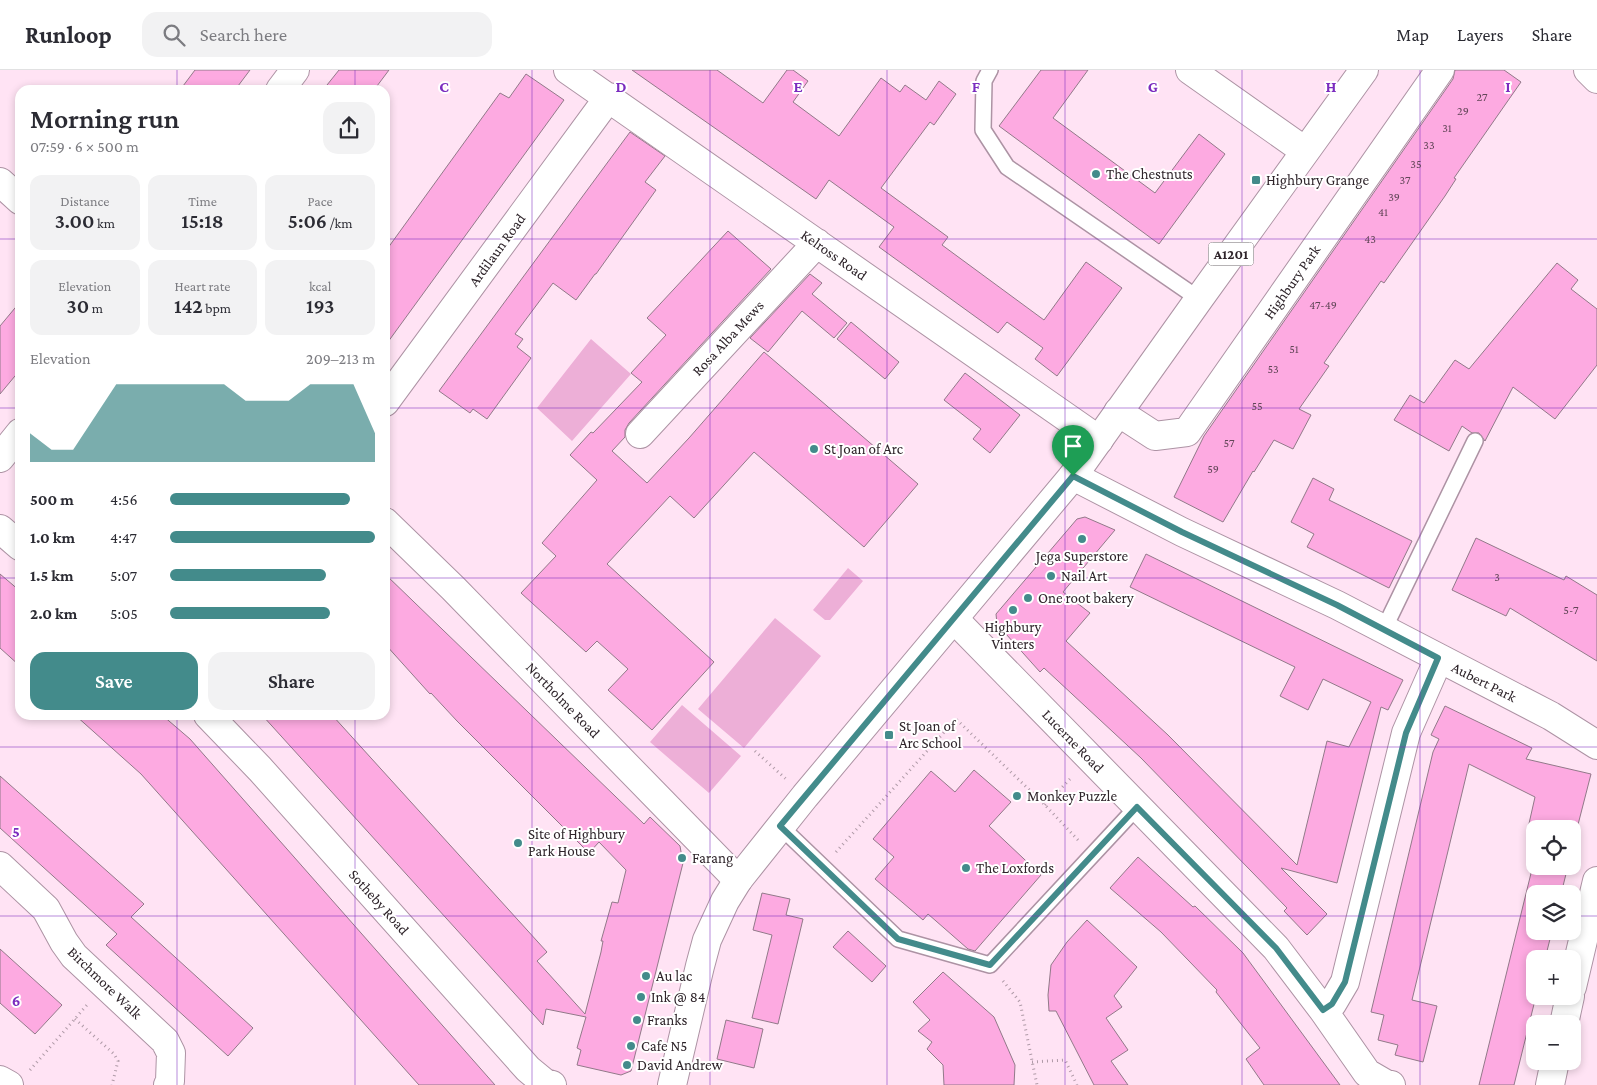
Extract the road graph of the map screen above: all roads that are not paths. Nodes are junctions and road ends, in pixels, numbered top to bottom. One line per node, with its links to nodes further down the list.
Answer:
1 (295, 70): 9 (street)
2 (568, 70): 10 (street, Kelross Road)
3 (990, 70): 15 (lane)
4 (1190, 70): 11 (street)
5 (1364, 70): 11 (street, A1201)
6 (1440, 70): 17 (street, Highbury Park)
7 (1588, 70): 8 (street)
8 (1597, 79)
9 (284, 85)
10 (609, 97): 14 (street, Kelross Road); 16 (street, Ardilaun Road)
11 (1305, 152): 15 (street, A1201)
12 (0, 182): 13 (street)
13 (15, 196)
14 (816, 242): 18 (street, Rosa Alba Mews); 20 (street, Kelross Road)
15 (1198, 299): 17 (street, A1201)
16 (390, 395)
17 (1118, 412): 20 (street, A1201)
18 (640, 434)
19 (15, 439): 22 (street)
20 (1099, 440): 23 (street, A1201)
21 (1475, 441): 28 (lane)
22 (0, 458)
23 (1073, 476): 27 (street, A1201); 28 (street, Aubert Park)
24 (390, 527): 35 (street, Northolme Road)
25 (0, 529): 26 (street)
26 (15, 542)
27 (954, 619): 32 (street, Lucerne Road); 33 (street, A1201)
28 (1384, 629): 29 (street, Aubert Park)
29 (1438, 658): 31 (street, Aubert Park); 38 (street)
30 (213, 720): 43 (street, Sotheby Road)
31 (1597, 745)
32 (1137, 807): 33 (lane); 38 (street, Lucerne Road)
33 (780, 826): 35 (street, A1201)
34 (0, 866): 42 (street, Birchmore Walk)
35 (738, 880): 44 (street, A1201)
36 (1597, 882): 37 (street)
37 (1581, 950)
38 (1323, 1010): 45 (street, Lucerne Road)
39 (1553, 1070): 46 (street)
40 (19, 1078): 41 (street)
41 (0, 1080)
42 (168, 1085)
43 (552, 1085)
44 (672, 1085)
45 (1391, 1085)
46 (1550, 1085)

